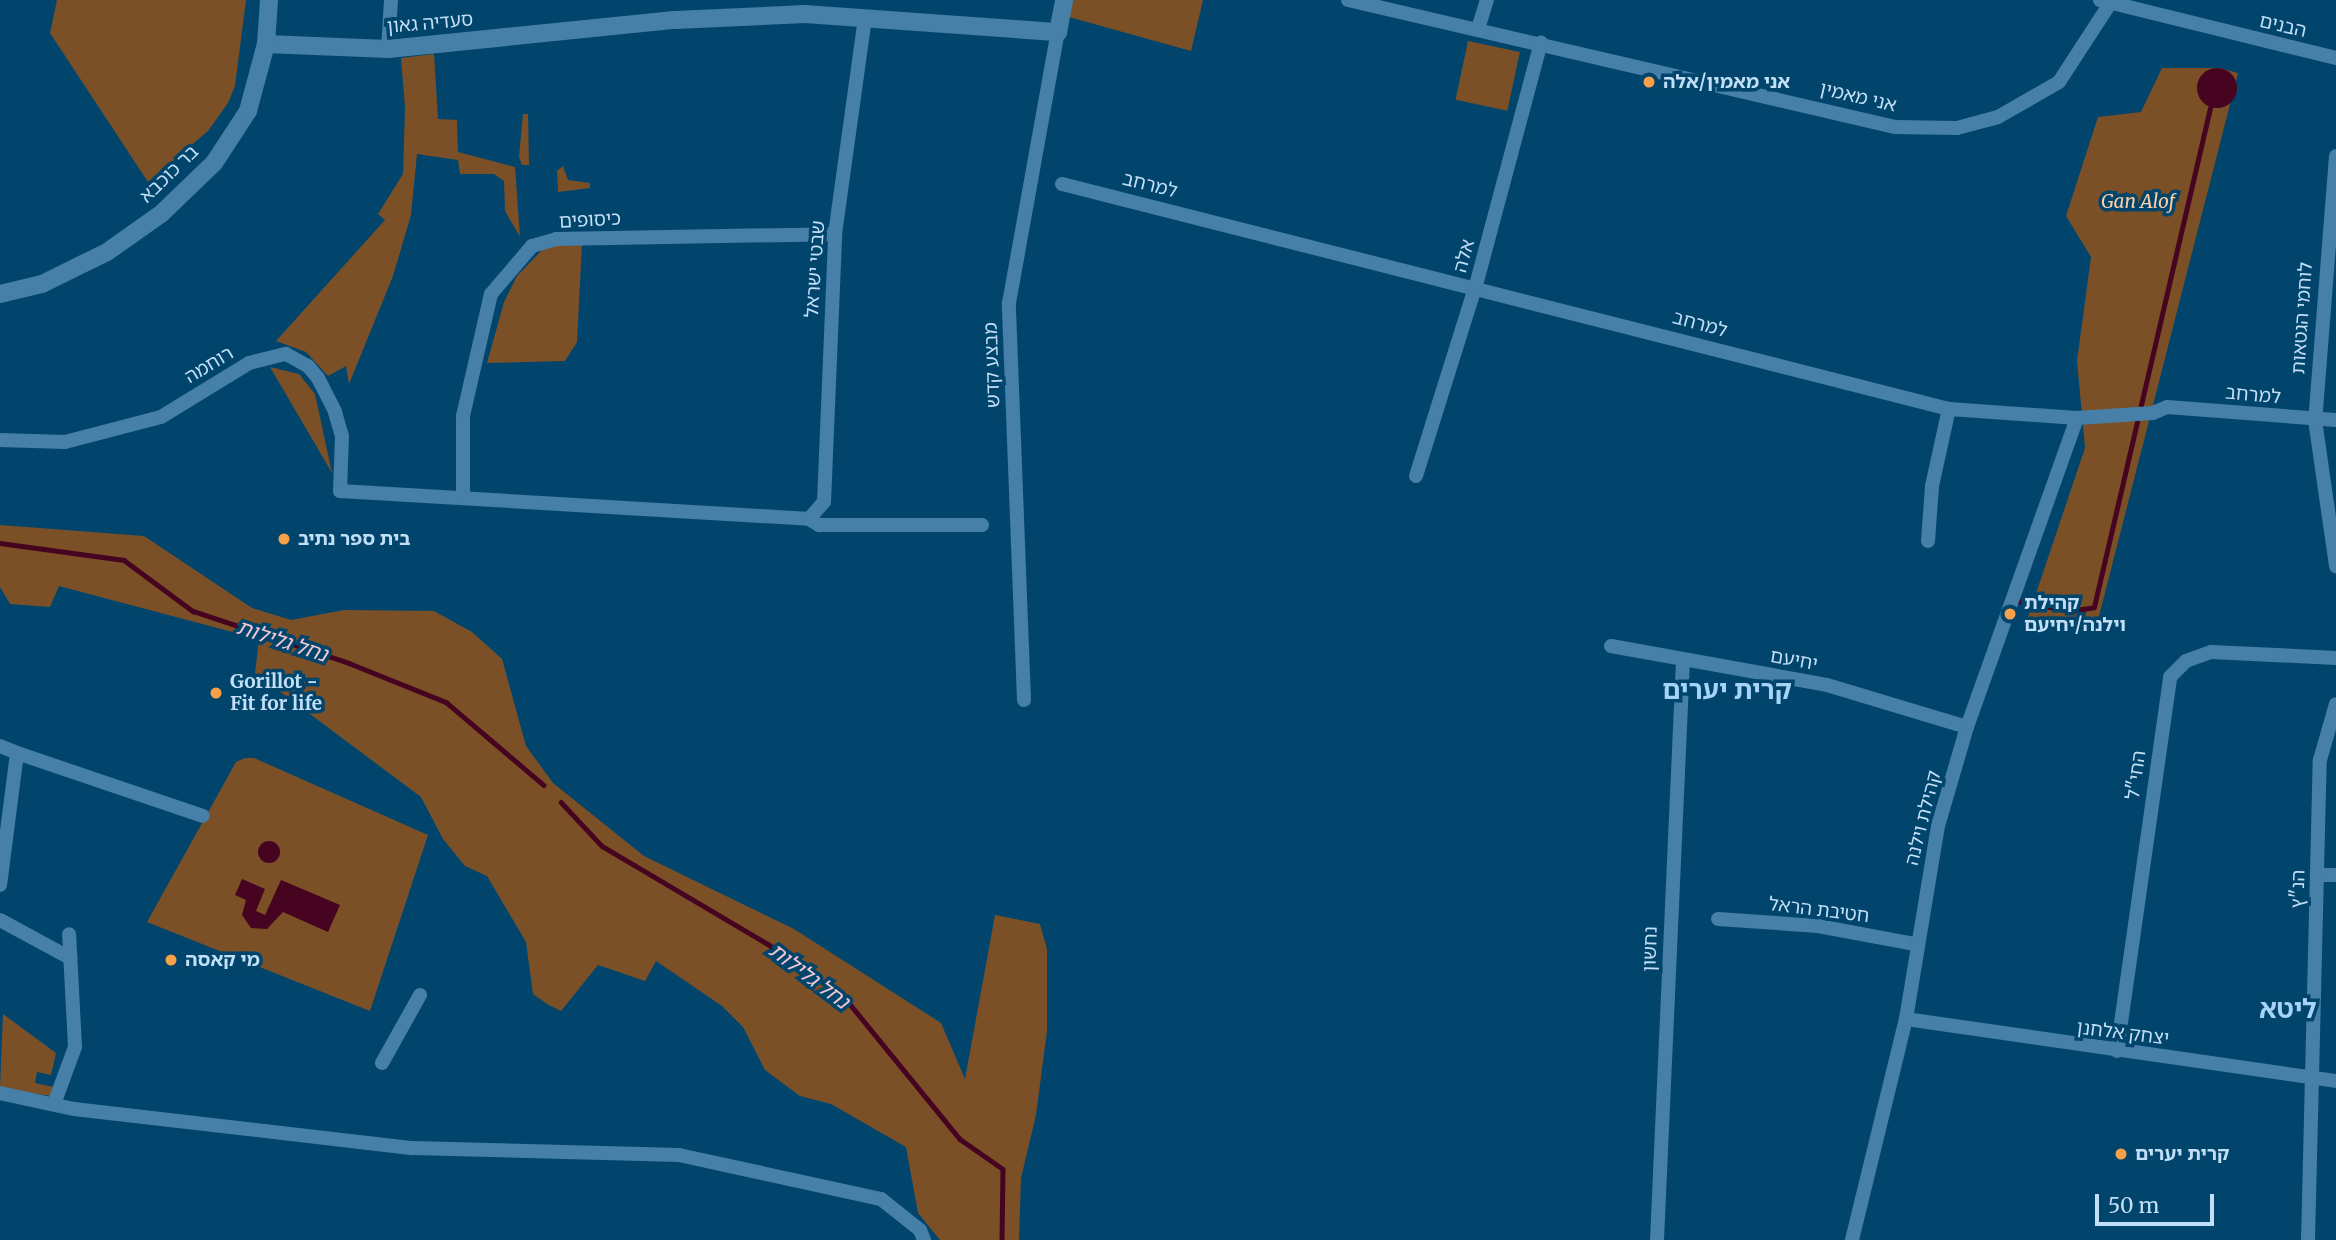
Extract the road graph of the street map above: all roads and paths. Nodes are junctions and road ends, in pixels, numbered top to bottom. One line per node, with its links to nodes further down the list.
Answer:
1 (269, 0): 11 (street, בר כוכבא)
2 (391, 0): 12 (street)
3 (1064, 0): 9 (street)
4 (1348, 0): 8 (street, אני מאמין)
5 (1487, 0): 8 (street)
6 (2105, 3): 10 (street, אני מאמין); 13 (street, הבנים)
7 (865, 17): 9 (street, סעדיה גאון); 12 (street, סעדיה גאון); 16 (street, שבטי ישראל)
8 (1478, 29): 10 (street, אני מאמין)
9 (1058, 32): 33 (street, מבצע קדש)
10 (1541, 43): 17 (street, אלה)
11 (266, 44): 12 (street, סעדיה גאון); 18 (street, בר כוכבא)
12 (388, 49)
13 (2336, 58)
14 (2336, 156): 21 (street, לוחמי הגטאות)
15 (1062, 184): 17 (street, למרחב)
16 (835, 233): 25 (street, כיסופים); 26 (street, שבטי ישראל)
17 (1476, 285): 19 (street, למרחב); 24 (street, אלה)
18 (0, 294)
19 (1949, 409): 20 (street, למרחב); 28 (street)
20 (2077, 418): 21 (street, למרחב); 35 (street, קהילת וילנה)
21 (2315, 420): 22 (street, למרחב); 29 (street, לוחמי הגטאות)
22 (2336, 421)
23 (0, 440): 25 (street, רוחמה)
24 (1416, 476)
25 (463, 496): 26 (street)
26 (809, 519): 27 (street)
27 (982, 526)
28 (1928, 541)
29 (2336, 566)
30 (1611, 646): 32 (street, יחיעם)
31 (2336, 658): 49 (street, החי"ל)
32 (1683, 660): 35 (street, יחיעם); 56 (street, נחשון)
33 (1024, 700)
34 (2336, 704): 39 (street, הנ"ץ)
35 (1967, 727): 45 (street, קהילת וילנה)
36 (0, 746): 37 (street)
37 (17, 753): 38 (street); 41 (street)
38 (203, 816)
39 (2318, 875): 40 (street); 51 (street, הנ"ץ)
40 (2336, 875)
41 (0, 885)
42 (1718, 919): 45 (street, חטיבת הראל)
43 (0, 920): 46 (street)
44 (69, 934): 46 (street)
45 (1915, 944): 48 (street, קהילת וילנה)
46 (70, 958): 54 (street)
47 (420, 995): 50 (street)
48 (1906, 1019): 49 (street, יצחק אלחנן); 57 (street, קהילת וילנה)
49 (2117, 1051): 51 (street, יצחק אלחנן)
50 (382, 1063)
51 (2313, 1078): 52 (street, יצחק אלחנן); 58 (street, הנ"ץ)
52 (2336, 1081)
53 (0, 1093): 54 (street)
54 (54, 1104): 55 (street)
55 (924, 1240)
56 (1657, 1240)
57 (1852, 1240)
58 (2308, 1240)

